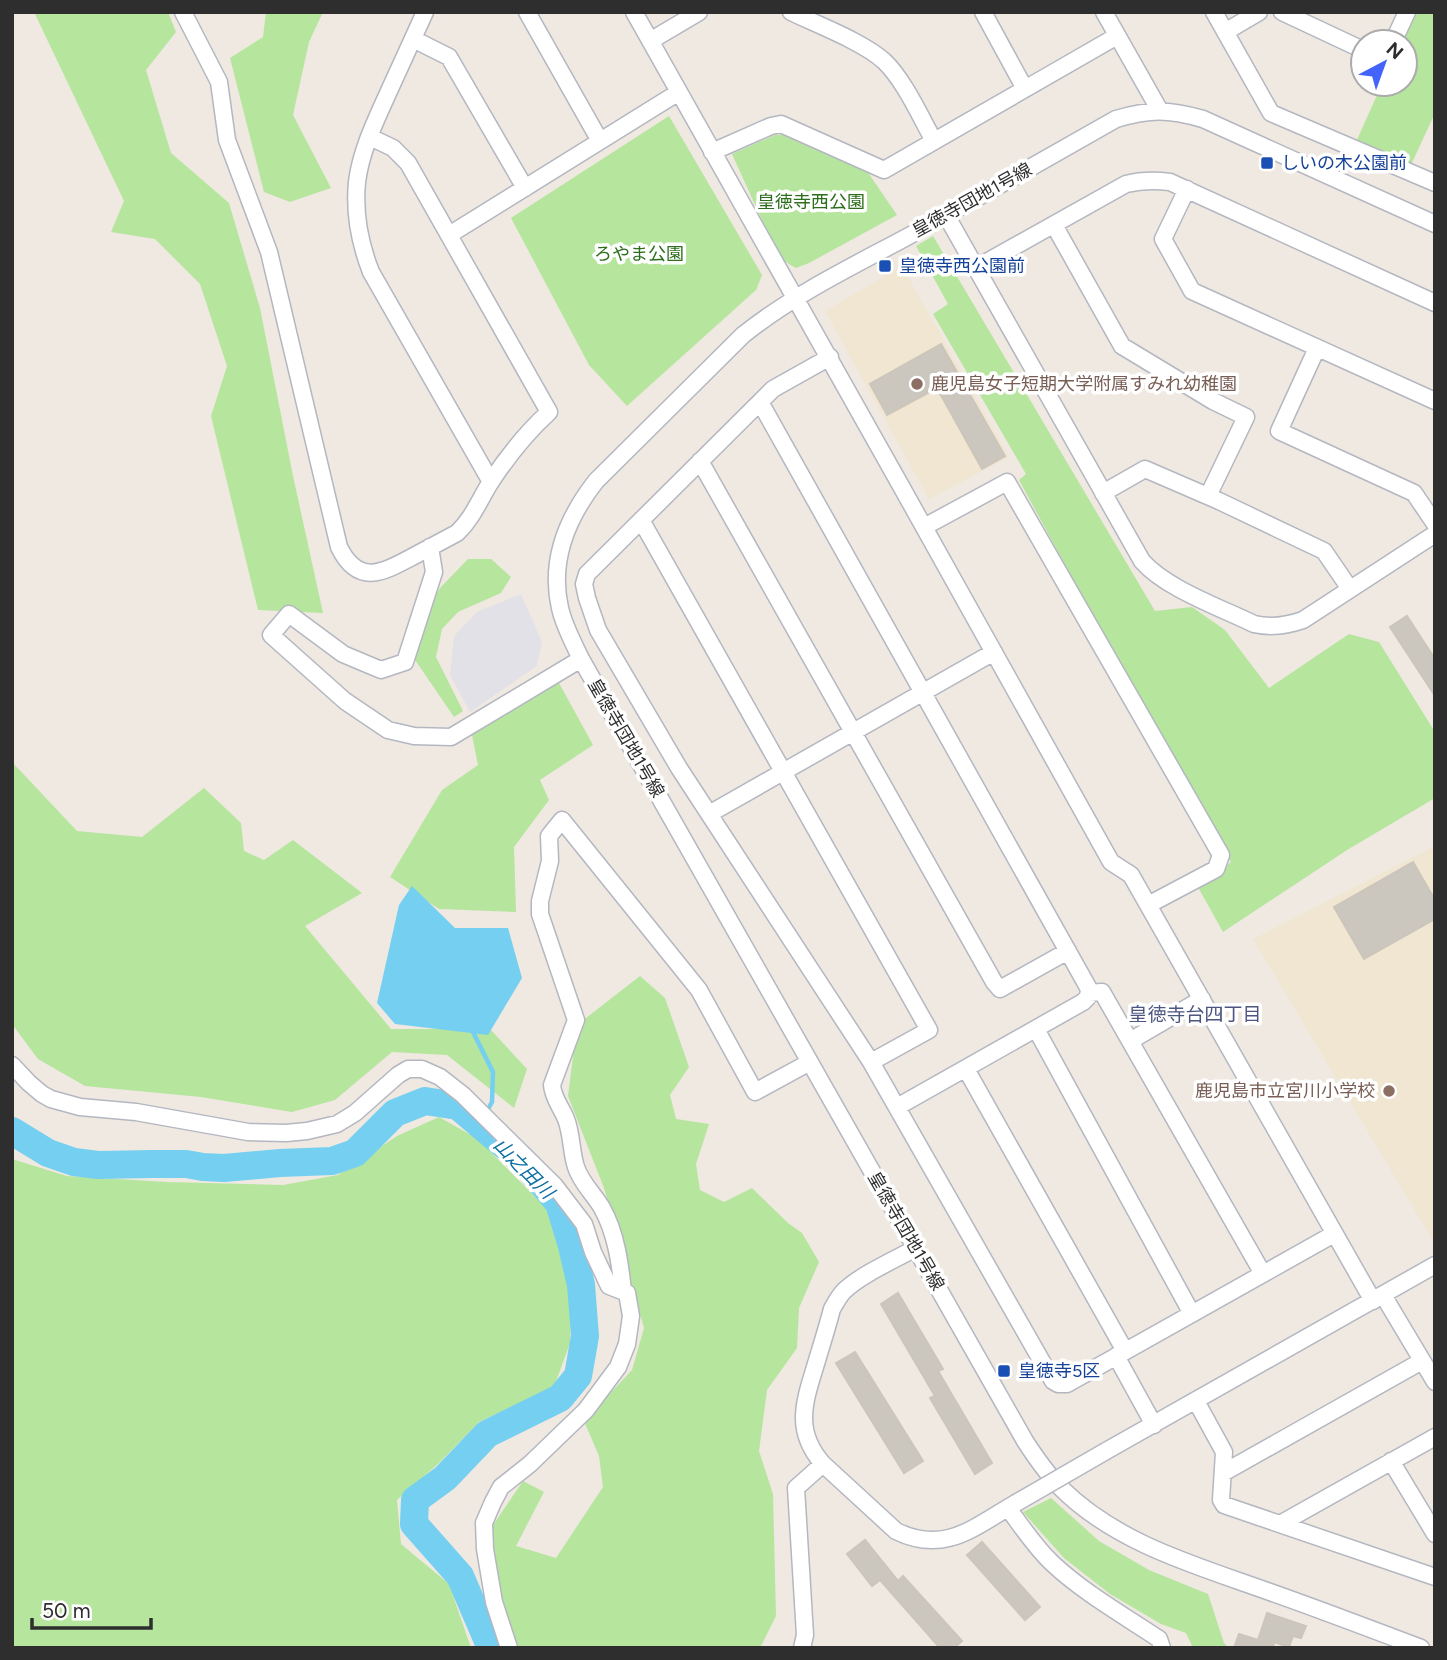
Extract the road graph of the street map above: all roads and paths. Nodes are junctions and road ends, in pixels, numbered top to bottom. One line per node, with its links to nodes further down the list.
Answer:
1 (183, 12): 46 (street)
2 (425, 12): 14 (street)
3 (527, 12): 21 (street)
4 (634, 12): 15 (street)
5 (699, 12): 15 (street)
6 (791, 12): 22 (street)
7 (983, 12): 17 (street)
8 (1104, 12): 13 (street)
9 (1214, 12): 12 (street)
10 (1259, 12): 12 (street)
11 (1282, 12): 16 (street)
12 (1225, 32): 24 (street)
13 (1117, 36): 17 (street); 19 (street)
14 (413, 39): 20 (street); 25 (street)
15 (650, 41): 18 (street)
16 (1349, 43)
17 (1025, 89): 22 (street)
18 (679, 92): 21 (street); 23 (street)
19 (1160, 111): 27 (street, 皇徳寺団地1号線); 28 (street, 皇徳寺団地1号線)
20 (370, 137): 30 (street); 39 (street)
21 (600, 141): 25 (street)
22 (934, 141): 23 (street)
23 (712, 152): 32 (street)
24 (1435, 183)
25 (525, 187): 30 (street)
26 (1186, 190): 29 (street); 33 (street); 34 (street)
27 (946, 215): 31 (street); 32 (street, 皇徳寺団地1号線)
28 (1435, 224)
29 (1054, 225): 31 (street); 41 (street)
30 (449, 234): 39 (street)
31 (976, 268): 40 (street)
32 (796, 298): 35 (street); 49 (street, 皇徳寺団地1号線)
33 (1435, 303)
34 (1317, 348): 36 (street); 43 (street)
35 (830, 357): 37 (street); 44 (street)
36 (1435, 401)
37 (760, 402): 38 (street); 50 (street)
38 (700, 461): 42 (street); 51 (street)
39 (491, 482): 46 (street)
40 (1103, 493): 41 (street); 47 (street)
41 (1208, 496): 47 (street)
42 (641, 520): 52 (street); 53 (street)
43 (1435, 524)
44 (924, 527): 48 (street); 54 (street)
45 (1435, 534): 47 (street)
46 (430, 547): 49 (street)
47 (1350, 589)
48 (994, 652): 50 (street); 54 (street)
49 (581, 659): 60 (street, 皇徳寺団地1号線)
50 (923, 693): 51 (street); 55 (street)
51 (853, 732): 52 (street); 55 (street)
52 (783, 772): 53 (street); 61 (street)
53 (709, 814): 61 (street)
54 (1148, 905): 57 (street)
55 (1068, 951): 56 (street)
56 (1089, 993): 58 (street); 59 (street)
57 (1202, 999): 59 (street); 65 (street)
58 (1036, 1029): 63 (street); 71 (street)
59 (1130, 1041): 68 (street)
60 (810, 1062): 66 (street, 皇徳寺団地1号線); 69 (street)
61 (871, 1062): 64 (street)
62 (12, 1065): 69 (street)
63 (966, 1069): 64 (street); 72 (street)
64 (897, 1107): 72 (street)
65 (1335, 1234): 68 (street); 70 (street)
66 (916, 1248): 79 (street); 88 (street, 皇徳寺団地1号線)
67 (1435, 1265): 70 (street)
68 (1263, 1274): 71 (street)
69 (623, 1291): 85 (street)
70 (1378, 1298): 73 (street); 75 (street)
71 (1192, 1314): 72 (street)
72 (1120, 1354): 76 (street)
73 (1422, 1361): 74 (street); 80 (street)
74 (1435, 1382)
75 (1196, 1401): 76 (street); 80 (street)
76 (1154, 1425): 81 (street, bridge)
77 (1435, 1437): 78 (street)
78 (1391, 1461): 82 (street); 83 (street)
79 (822, 1464): 81 (street); 86 (street)
80 (1223, 1473): 82 (street)
81 (1012, 1506): 87 (street)
82 (1280, 1524): 84 (street)
83 (1435, 1534)
84 (1435, 1577)
85 (509, 1648)
86 (802, 1648)
87 (1162, 1648)
88 (1421, 1648)

